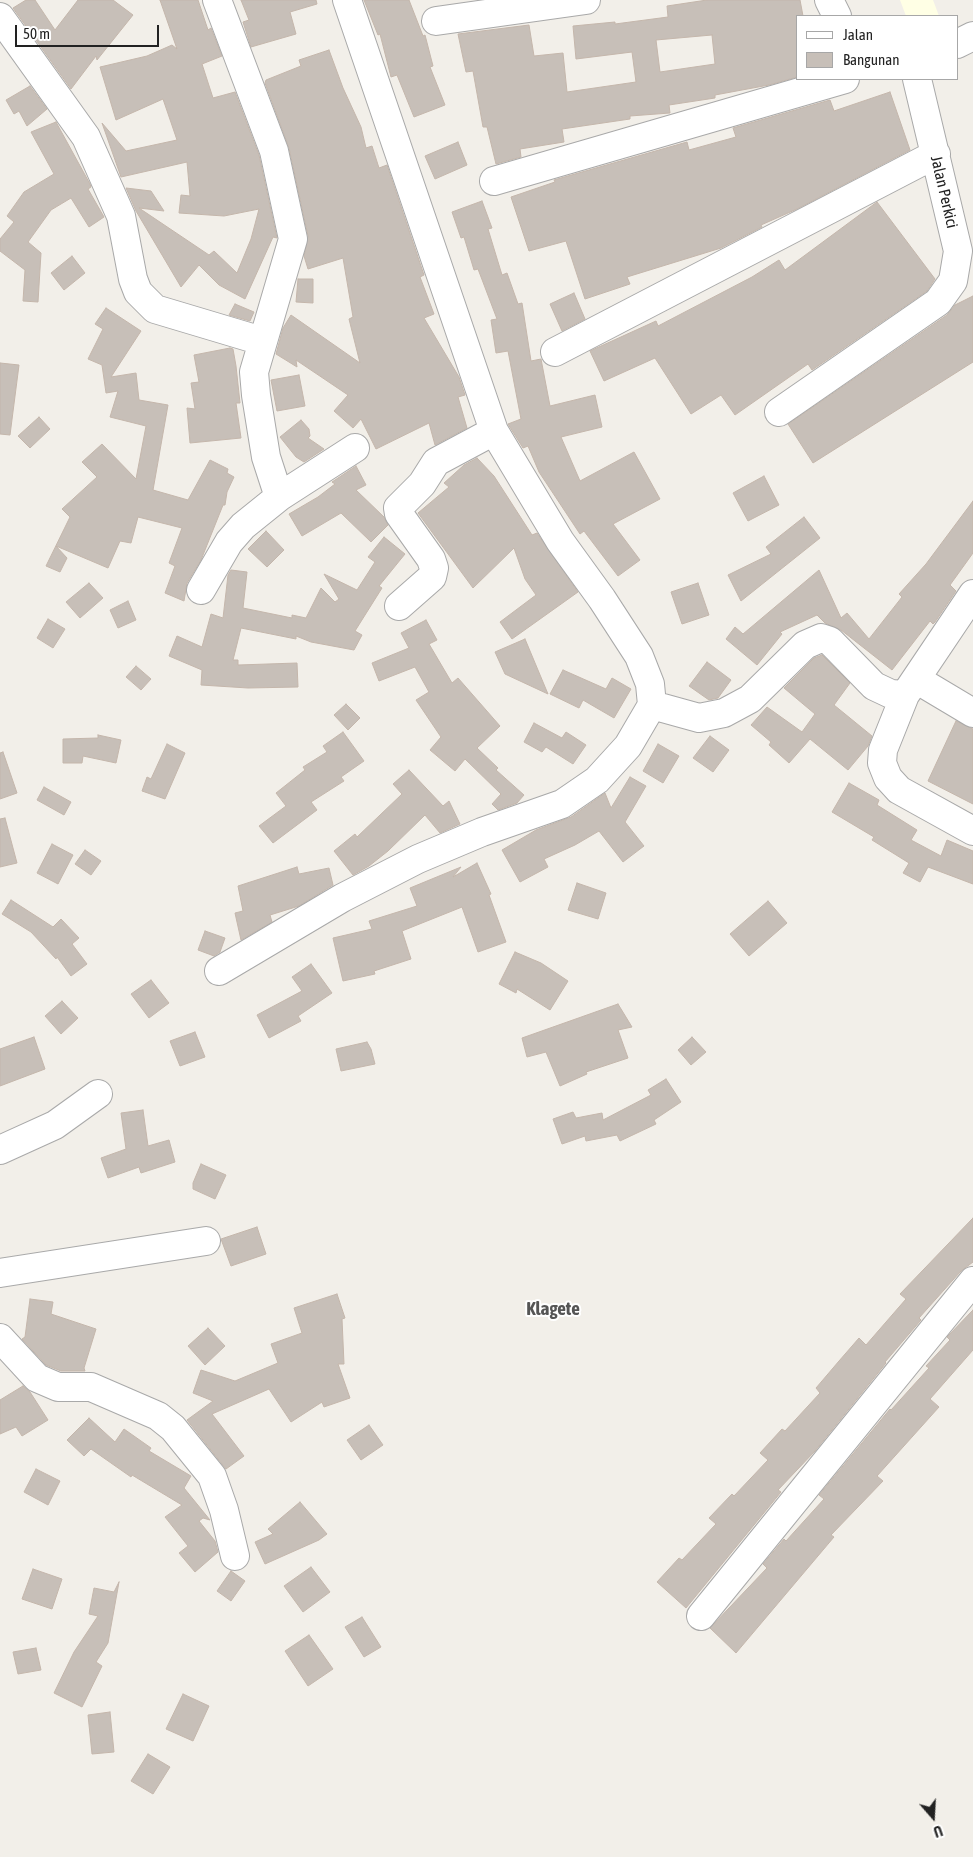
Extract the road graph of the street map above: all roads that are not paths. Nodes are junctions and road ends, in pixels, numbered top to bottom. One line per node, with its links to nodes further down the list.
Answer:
1 (217, 0): 14 (street)
2 (347, 0): 17 (street)
3 (586, 0): 7 (street)
4 (829, 0): 5 (street)
5 (836, 15)
6 (0, 17): 14 (street)
7 (436, 21)
8 (973, 36): 9 (street)
9 (958, 44)
10 (843, 80): 13 (street)
11 (917, 80): 12 (street, Jalan Perkici)
12 (936, 154): 15 (street); 16 (street, Jalan Perkici)
13 (494, 181)
14 (262, 341): 19 (street)
15 (555, 352)
16 (779, 412)
17 (494, 431): 22 (street); 24 (street)
18 (355, 448): 19 (street)
19 (279, 498): 20 (street)
20 (201, 590)
21 (973, 594): 23 (street)
22 (399, 606)
23 (910, 687): 24 (street); 25 (street); 26 (street)
24 (652, 705): 27 (street)
25 (973, 713)
26 (973, 831)
27 (219, 971)
28 (98, 1094): 29 (street)
29 (0, 1150)
30 (206, 1241): 31 (street)
31 (0, 1273)
32 (973, 1281): 35 (street)
33 (0, 1338): 34 (street)
34 (235, 1556)
35 (701, 1616)

